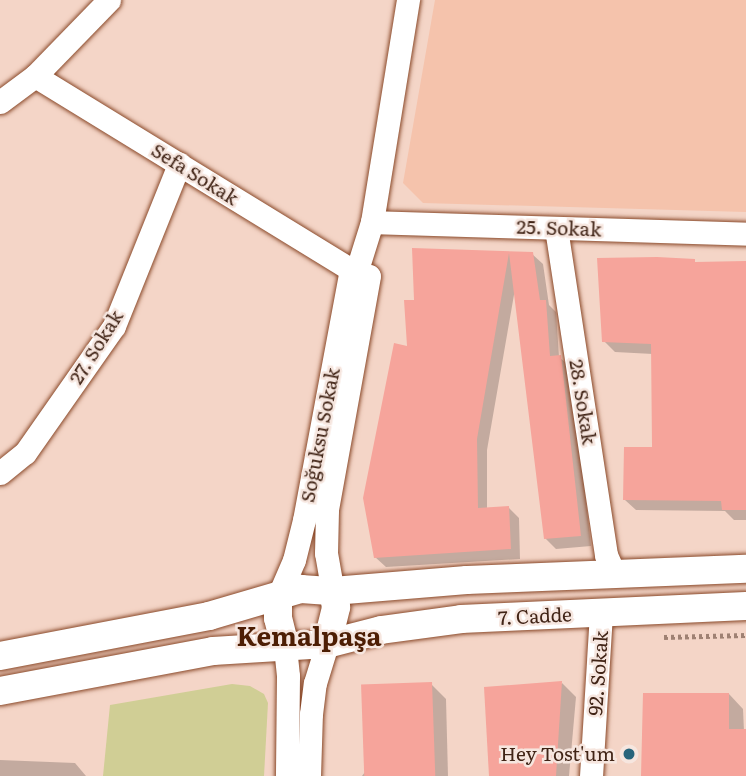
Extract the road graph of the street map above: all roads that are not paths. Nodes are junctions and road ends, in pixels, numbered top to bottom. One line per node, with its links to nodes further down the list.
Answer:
1 (109, 0): 3 (street)
2 (408, 0): 6 (street, Soğuksu Sokak)
3 (35, 76): 4 (street); 5 (street, Sefa Sokak)
4 (0, 102)
5 (179, 164): 9 (street, Sefa Sokak); 10 (street, 27. Sokak)
6 (372, 222): 7 (street, 25. Sokak); 9 (street, Soğuksu Sokak)
7 (556, 228): 8 (street, 25. Sokak); 12 (street, 28. Sokak)
8 (746, 234)
9 (356, 273): 13 (street, Soğuksu Sokak); 14 (street, Soğuksu Sokak)
10 (0, 473)
11 (746, 569): 12 (main road, 7. Cadde)
12 (615, 575): 13 (main road, 7. Cadde)
13 (333, 591): 14 (main road); 17 (main road)
14 (278, 597): 18 (main road); 19 (main road)
15 (746, 606): 16 (main road, 7. Cadde)
16 (601, 613): 17 (main road, 7. Cadde); 23 (street, 92. Sokak)
17 (327, 644): 18 (main road); 22 (street)
18 (285, 647): 20 (main road); 21 (street)
19 (0, 656)
20 (0, 691)
21 (287, 776)
22 (309, 776)
23 (591, 776)

